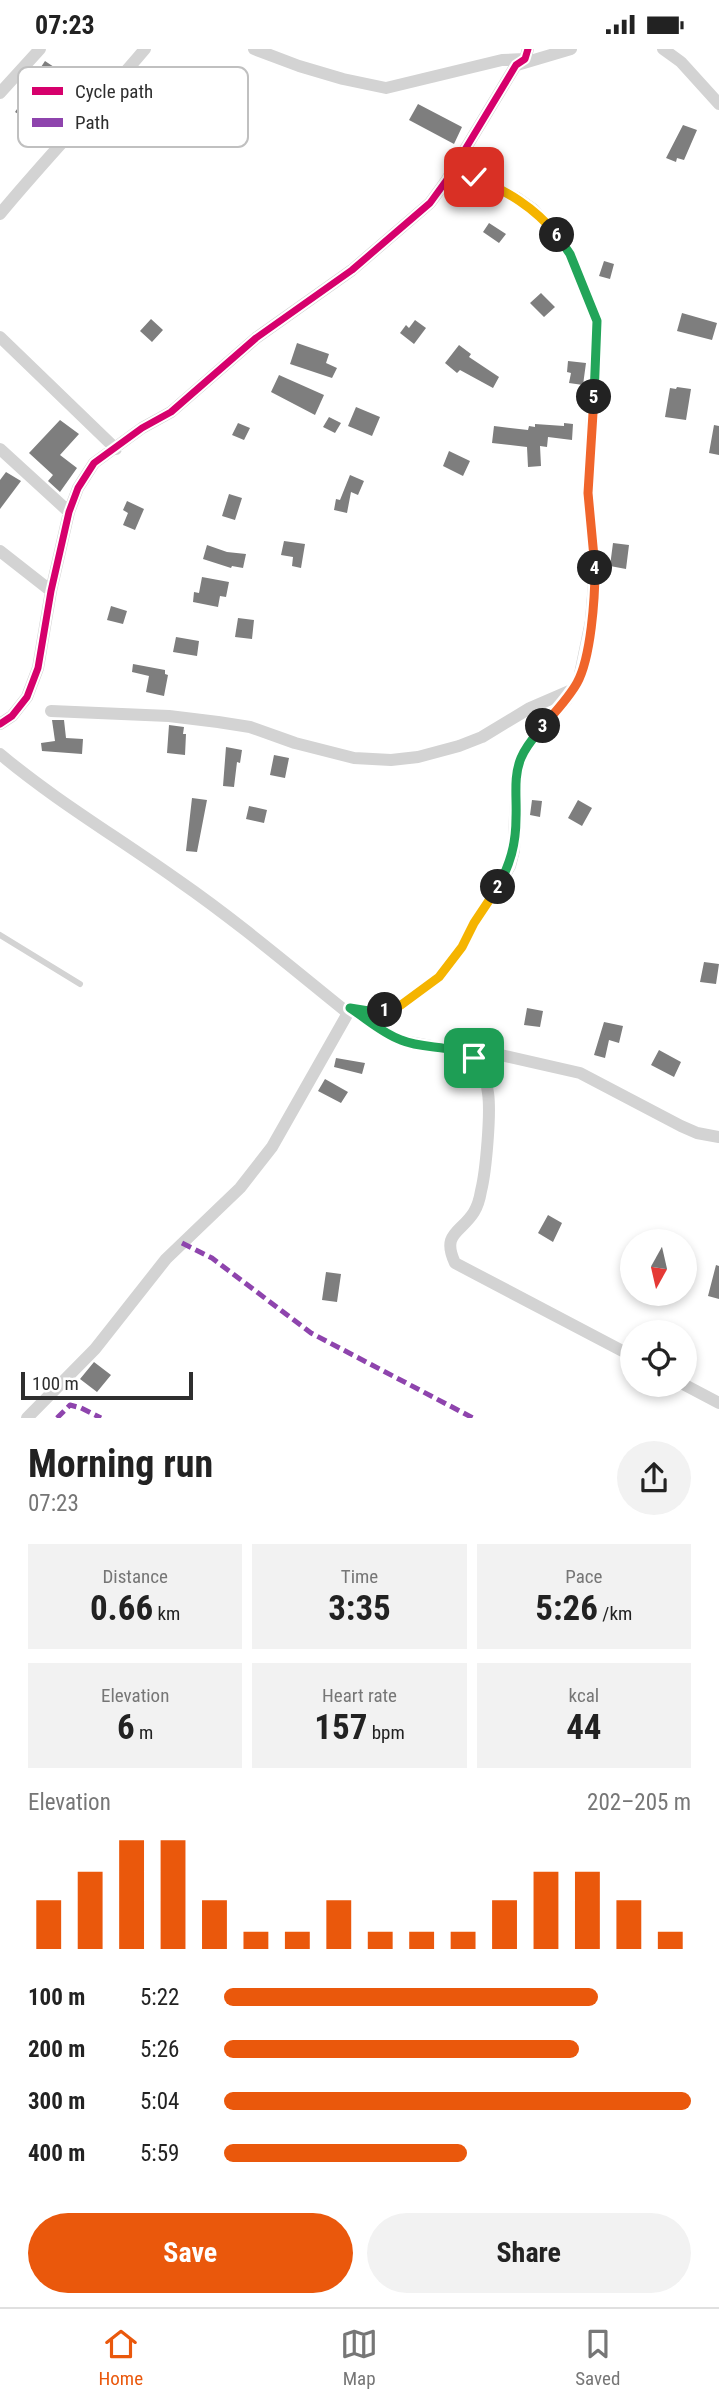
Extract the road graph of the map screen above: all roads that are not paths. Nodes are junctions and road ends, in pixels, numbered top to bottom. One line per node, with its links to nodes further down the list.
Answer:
1 (40, 49): 7 (street)
2 (145, 49): 8 (street)
3 (254, 49): 6 (street)
4 (571, 49): 6 (street)
5 (663, 49): 11 (street)
6 (523, 58): 13 (street)
7 (24, 67)
8 (130, 67)
9 (18, 73): 10 (street)
10 (0, 93)
11 (719, 104)
12 (58, 147): 14 (street)
13 (458, 160): 17 (street); 21 (street)
14 (0, 214)
15 (0, 337): 17 (street)
16 (0, 449): 18 (street)
17 (116, 449): 18 (street)
18 (69, 512): 20 (street)
19 (0, 551): 20 (street)
20 (51, 591): 23 (street)
21 (574, 689): 22 (street); 27 (street)
22 (51, 711)
23 (0, 725)
24 (0, 754): 27 (street)
25 (0, 935): 26 (lane)
26 (80, 984)
27 (349, 1010): 28 (street); 33 (street)
28 (464, 1052): 29 (street); 30 (street)
29 (719, 1137)
30 (620, 1350)
31 (697, 1391): 32 (street)
32 (719, 1403)
33 (27, 1418)

